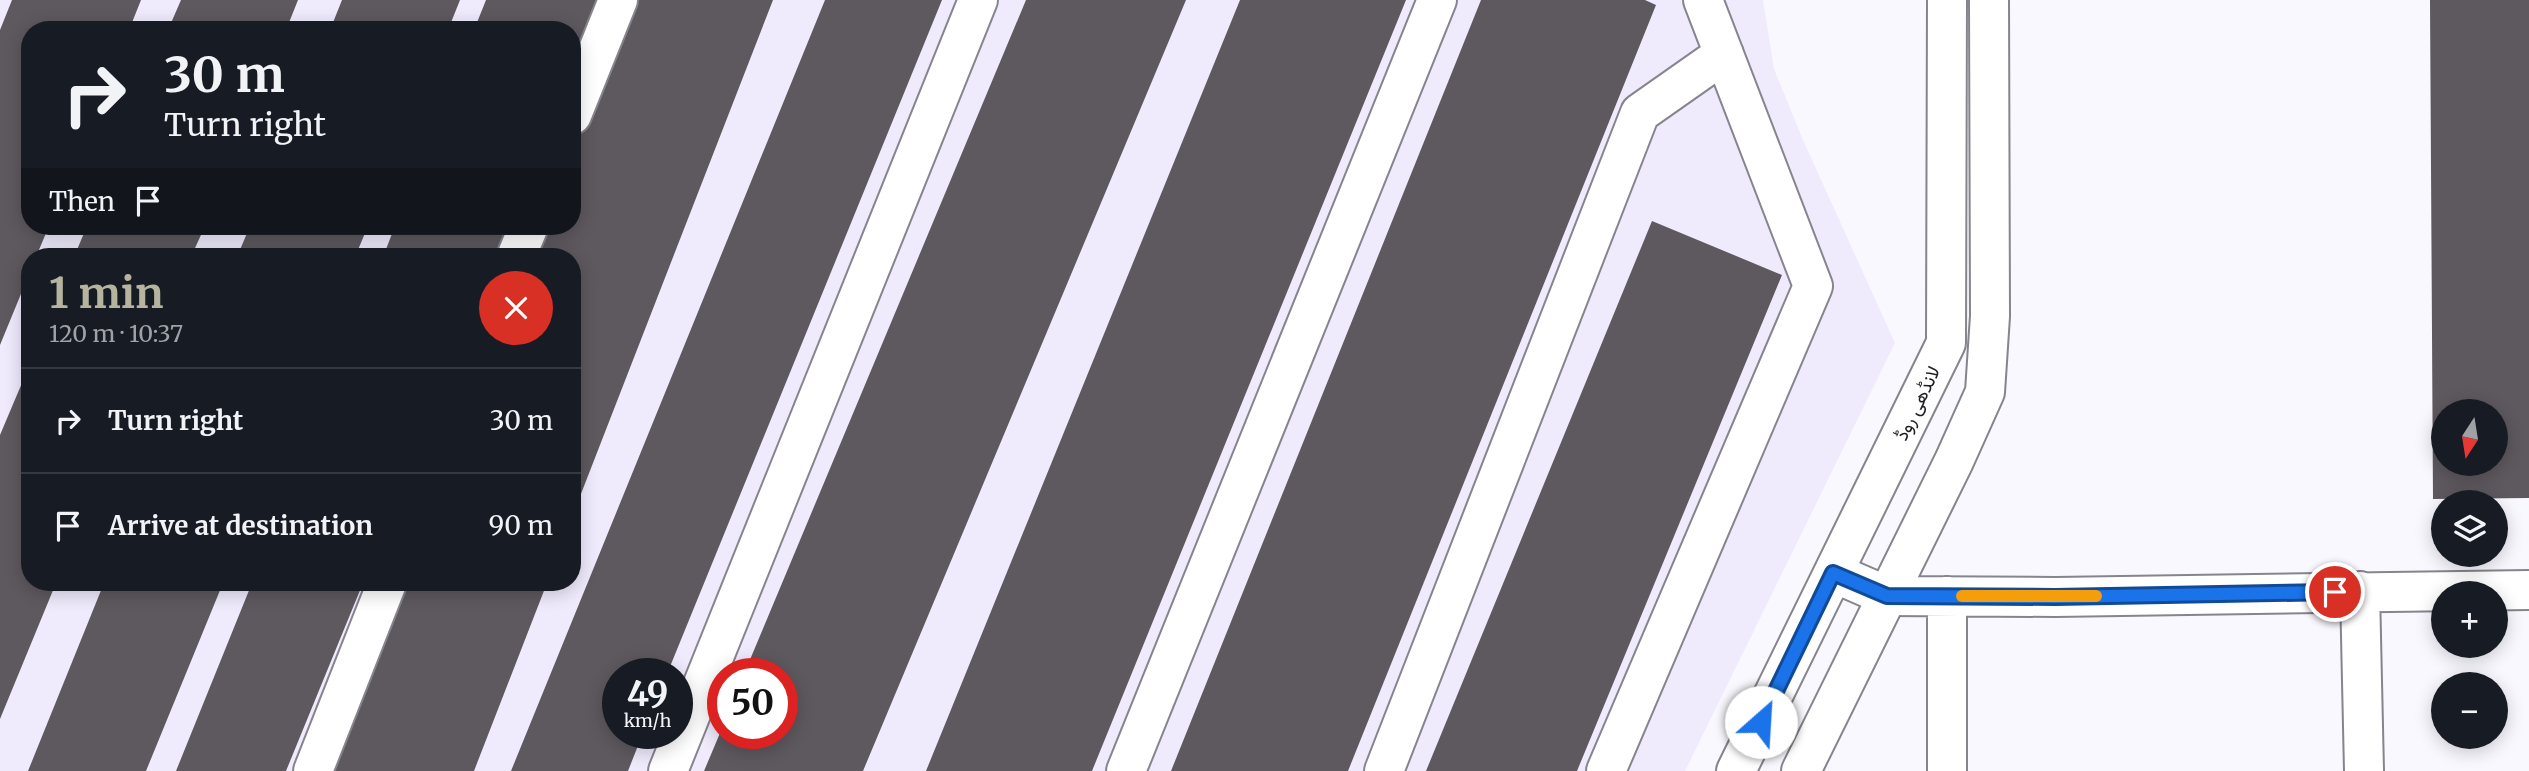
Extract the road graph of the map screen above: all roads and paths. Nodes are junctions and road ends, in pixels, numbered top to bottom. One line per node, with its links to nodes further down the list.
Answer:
1 (618, 0): 8 (main road)
2 (978, 0): 16 (main road)
3 (1437, 0): 17 (main road)
4 (1703, 0): 7 (main road)
5 (1947, 0): 9 (main road, لانڈھی روڈ)
6 (1989, 0): 13 (main road)
7 (1724, 54): 18 (main road); 19 (main road)
8 (581, 92)
9 (1833, 573): 13 (main road); 20 (main road, لانڈھی روڈ)
10 (2529, 590): 12 (main road)
11 (384, 591): 15 (main road)
12 (2360, 591): 14 (main road); 23 (main road)
13 (1887, 596): 14 (main road); 21 (main road)
14 (1947, 596): 22 (main road)
15 (313, 771)
16 (668, 771)
17 (1126, 771)
18 (1384, 771)
19 (1606, 771)
20 (1736, 771)
21 (1801, 771)
22 (1947, 771)
23 (2364, 771)

